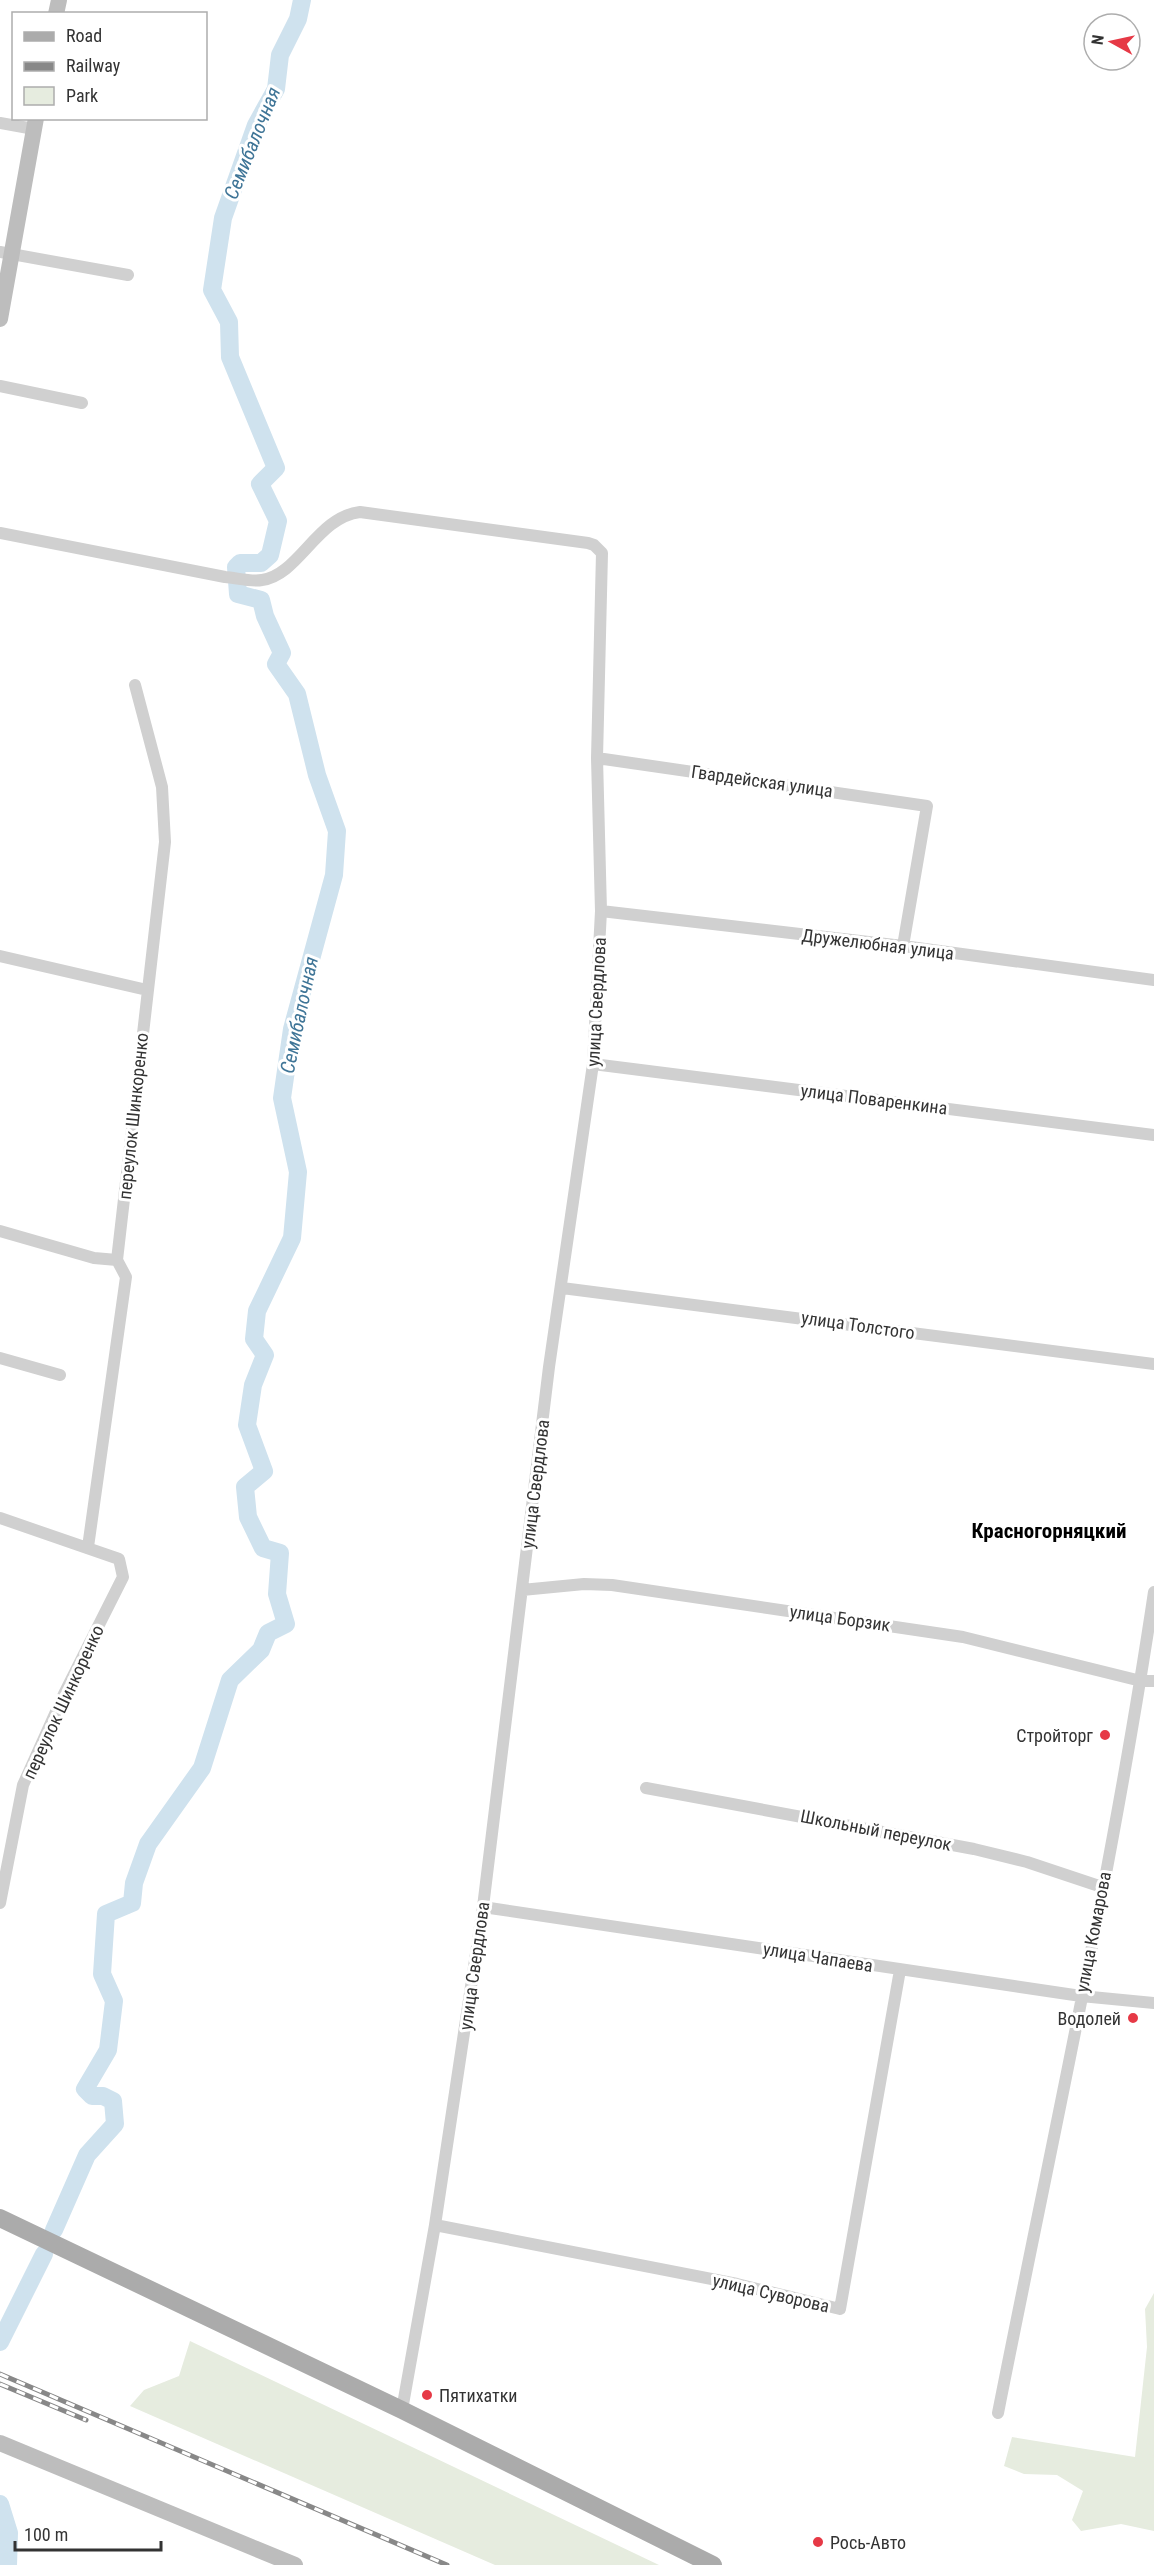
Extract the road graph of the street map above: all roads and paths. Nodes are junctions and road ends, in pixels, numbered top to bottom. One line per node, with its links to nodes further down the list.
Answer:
1 (0, 123): 2 (street)
2 (35, 124): 3 (street)
3 (6, 253): 4 (street); 5 (street)
4 (128, 275)
5 (0, 319)
6 (0, 386): 7 (street)
7 (82, 403)
8 (0, 533): 10 (street, улица Свердлова)
9 (135, 686): 15 (street, переулок Шинкоренко)
10 (597, 758): 11 (street, улица Свердлова); 12 (street, Гвардейская улица)
11 (601, 911): 12 (street, Дружелюбная улица); 16 (street, улица Свердлова)
12 (903, 946): 14 (street, Дружелюбная улица)
13 (0, 956): 15 (street)
14 (1154, 980)
15 (147, 990): 19 (street, переулок Шинкоренко)
16 (593, 1064): 17 (street, улица Поваренкина); 20 (street, улица Свердлова)
17 (1154, 1135)
18 (0, 1231): 19 (street)
19 (117, 1260): 25 (street, переулок Шинкоренко)
20 (562, 1288): 22 (street, улица Толстого); 26 (street, улица Свердлова)
21 (0, 1358): 23 (street)
22 (1154, 1364)
23 (60, 1375)
24 (0, 1518): 25 (street)
25 (88, 1547): 32 (street, переулок Шинкоренко)
26 (522, 1590): 28 (street, улица Борзик); 33 (street, улица Свердлова)
27 (1154, 1592): 28 (street, улица Комарова)
28 (1141, 1681): 29 (street, улица Борзик); 31 (street, улица Комарова)
29 (1154, 1682)
30 (646, 1788): 31 (street, Школьный переулок)
31 (1102, 1887): 35 (street, улица Комарова)
32 (0, 1903)
33 (483, 1907): 34 (street, улица Чапаева); 38 (street, улица Свердлова)
34 (900, 1970): 35 (street, улица Чапаева); 38 (street, улица Суворова)
35 (1081, 1996): 36 (street, улица Чапаева); 40 (street, улица Комарова)
36 (1154, 2003)
37 (0, 2218): 39 (main road)
38 (435, 2225): 39 (street, улица Свердлова)
39 (402, 2410): 43 (main road)
40 (998, 2413)
41 (0, 2443): 42 (street)
42 (292, 2565)
43 (713, 2565)

